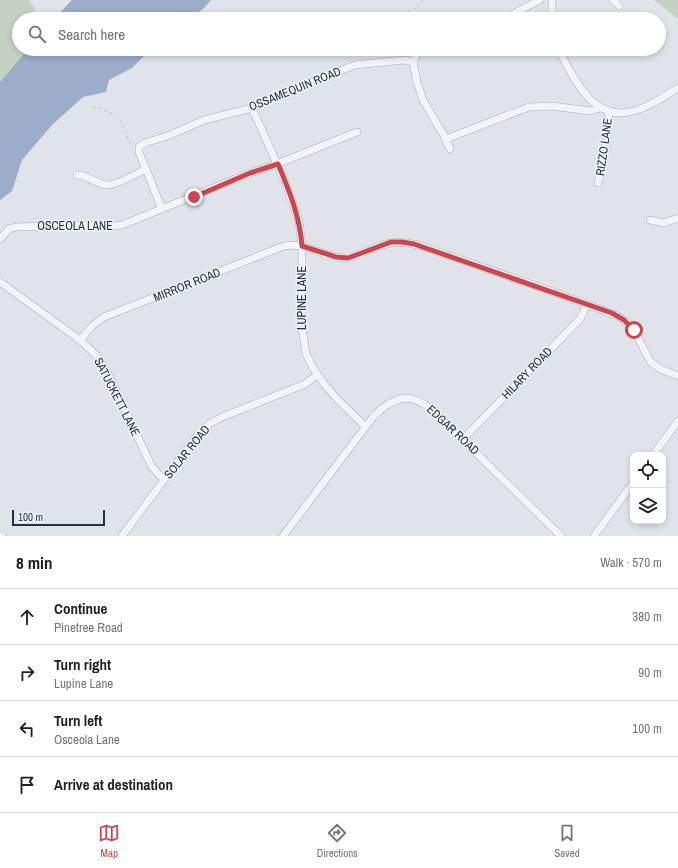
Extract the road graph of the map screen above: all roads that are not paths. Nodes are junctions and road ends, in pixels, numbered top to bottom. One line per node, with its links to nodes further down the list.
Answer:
1 (540, 0): 5 (street)
2 (552, 0): 6 (street)
3 (612, 0): 4 (street)
4 (619, 6)
5 (517, 12)
6 (552, 12)
7 (416, 56): 9 (street)
8 (562, 56): 12 (street)
9 (413, 62): 11 (street, OSSAMEQUIN ROAD); 15 (street)
10 (678, 88): 13 (street)
11 (252, 108): 17 (street, LUPINE LANE); 18 (street, OSSAMEQUIN ROAD)
12 (600, 108): 13 (street); 15 (street)
13 (609, 111): 20 (street, RIZZO LANE)
14 (357, 132): 17 (street, OSCEOLA LANE)
15 (446, 139): 16 (street)
16 (450, 150)
17 (278, 164): 21 (street, OSCEOLA LANE); 25 (street, LUPINE LANE)
18 (146, 169): 19 (street); 21 (street)
19 (77, 175)
20 (598, 183)
21 (162, 209): 24 (street, OSCEOLA LANE)
22 (678, 218): 23 (street)
23 (650, 220)
24 (0, 239)
25 (302, 246): 27 (street, MIRROR ROAD); 28 (street, MIRROR ROAD); 29 (street, LUPINE LANE)
26 (0, 282): 28 (street, SATUCKETT LANE)
27 (587, 304): 30 (street, MIRROR ROAD); 33 (street, HILARY ROAD)
28 (80, 340): 35 (street, SATUCKETT LANE)
29 (317, 375): 32 (street, LUPINE LANE); 35 (street, SOLAR ROAD)
30 (678, 376)
31 (678, 421): 34 (street)
32 (365, 426): 33 (street, EDGAR ROAD); 38 (street, EDGAR ROAD)
33 (463, 439): 39 (street, EDGAR ROAD)
34 (655, 452)
35 (164, 480): 37 (street, SOLAR ROAD)
36 (630, 486): 40 (street)
37 (122, 536)
38 (283, 536)
39 (562, 536)
40 (594, 536)

